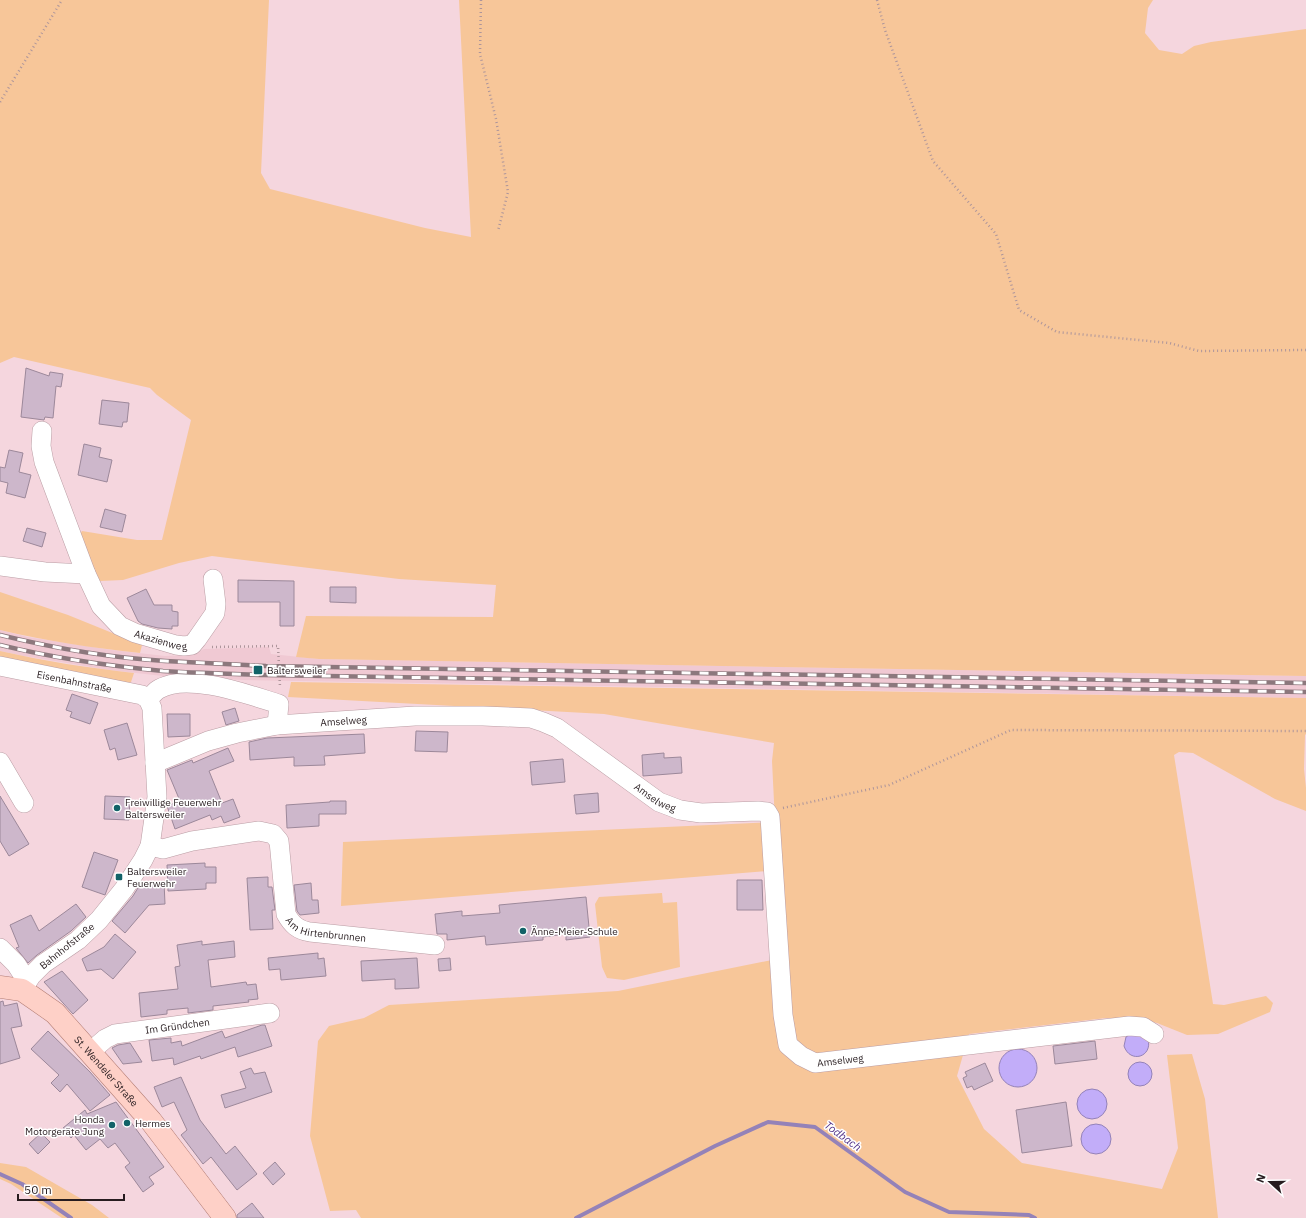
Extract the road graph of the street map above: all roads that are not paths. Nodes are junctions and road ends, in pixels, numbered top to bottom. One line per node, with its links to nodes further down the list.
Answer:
1 (42, 431): 3 (street, Akazienweg)
2 (0, 566): 3 (street)
3 (86, 574): 4 (street, Akazienweg)
4 (213, 579)
5 (0, 666): 6 (street, Eisenbahnstraße)
6 (148, 699): 7 (street); 9 (street, Bahnhofstraße)
7 (277, 725): 9 (street, Amselweg); 17 (street, Amselweg)
8 (0, 762): 10 (street)
9 (155, 763): 11 (street, Bahnhofstraße)
10 (24, 803)
11 (150, 846): 12 (street, Am Hirtenbrunnen); 14 (street, Bahnhofstraße)
12 (435, 945)
13 (0, 948): 14 (street)
14 (24, 986): 15 (main road, St. Wendeler Straße); 18 (main road, St. Wendeler Straße)
15 (0, 987)
16 (270, 1013): 18 (street, Im Gründchen)
17 (1154, 1034)
18 (90, 1052): 19 (main road, St. Wendeler Straße)
19 (225, 1218)

